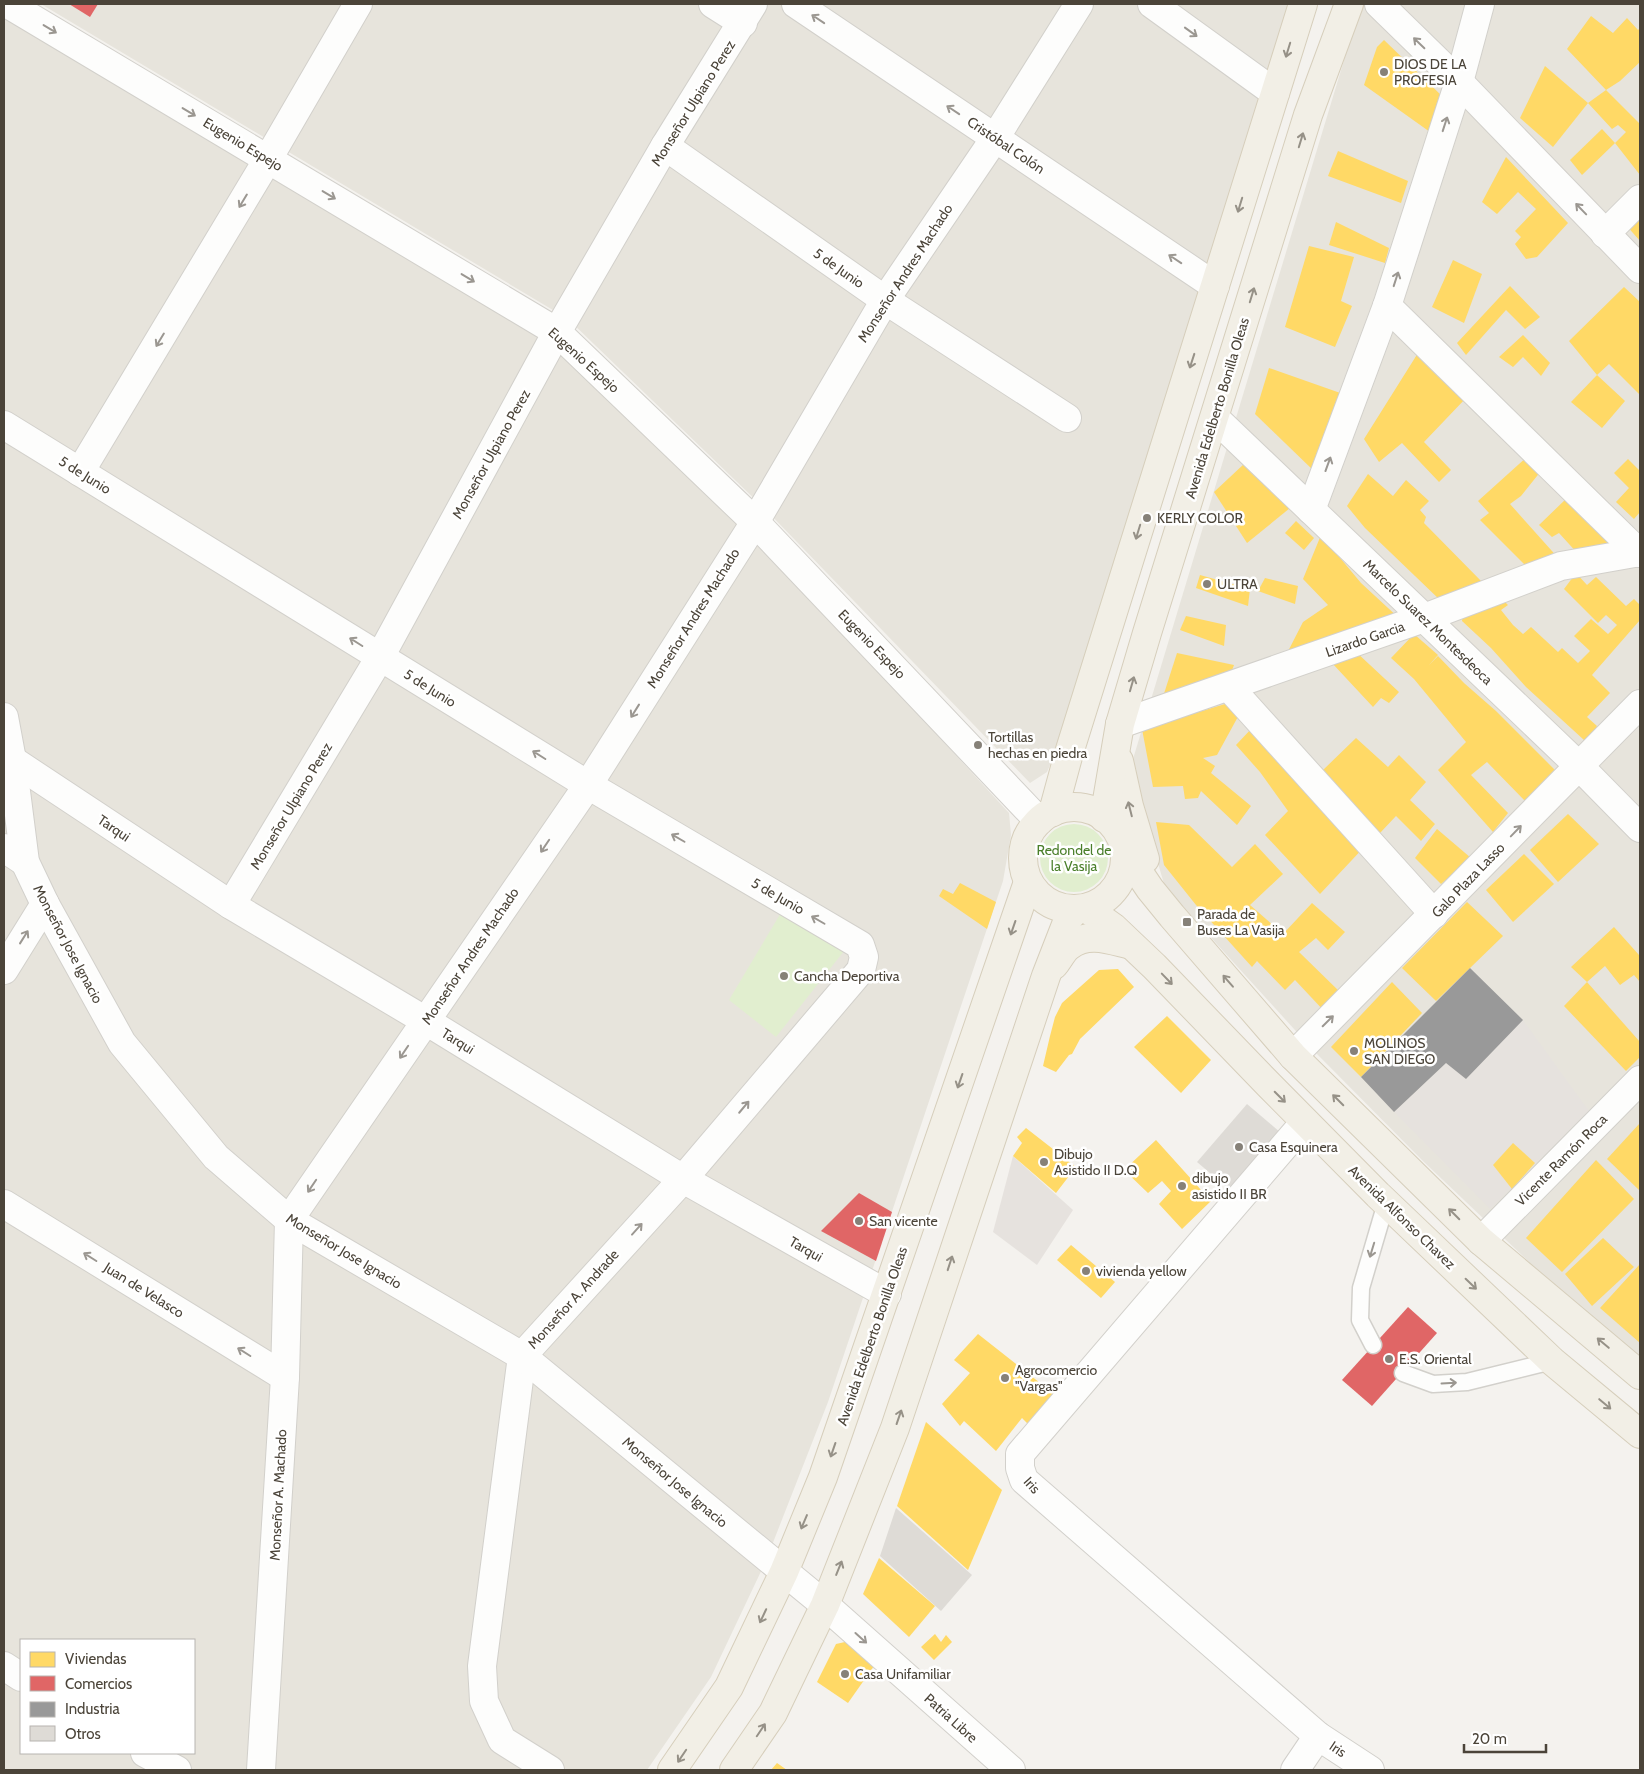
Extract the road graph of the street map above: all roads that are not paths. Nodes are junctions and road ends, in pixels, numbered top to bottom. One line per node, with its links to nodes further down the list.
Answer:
1 (8, 4): 16 (street, Eugenio Espejo, one-way to 16)
2 (358, 4): 16 (street)
3 (713, 4): 11 (street)
4 (796, 4): 14 (street, Cristóbal Colón, one-way to 4)
5 (1079, 4): 14 (street, Monseñor Andres Machado)
6 (1152, 4): 13 (street, one-way to 13)
7 (1303, 4): 13 (main road, one-way to 13)
8 (1349, 4): 25 (main road, Avenida Edelberto Bonilla Oleas, one-way to 8)
9 (1379, 4): 12 (street, one-way to 9)
10 (1480, 4): 12 (street)
11 (748, 13): 15 (street, Monseñor Ulpiano Perez)
12 (1459, 82): 18 (street, one-way to 12); 22 (street, one-way to 12)
13 (1275, 93): 20 (main road, one-way to 20)
14 (994, 138): 20 (street, Cristóbal Colón, one-way to 14); 21 (street, Monseñor Andres Machado)
15 (665, 146): 21 (street, 5 de Junio); 23 (street, Monseñor Ulpiano Perez)
16 (268, 159): 23 (street, Eugenio Espejo, one-way to 23); 27 (street, one-way to 27)
17 (1640, 199): 18 (street)
18 (1605, 234): 19 (street)
19 (1640, 269)
20 (1215, 286): 40 (main road, one-way to 40)
21 (885, 300): 24 (street, 5 de Junio); 29 (street, Monseñor Andres Machado)
22 (1387, 306): 28 (street, one-way to 22); 30 (street)
23 (558, 332): 29 (street, Eugenio Espejo); 32 (street, Monseñor Ulpiano Perez)
24 (1067, 418)
25 (1215, 418): 28 (street, Marcelo Suarez Montesdeoca); 36 (main road, Avenida Edelberto Bonilla Oleas, one-way to 25)
26 (4, 425): 27 (street, 5 de Junio)
27 (80, 472): 32 (street, 5 de Junio, one-way to 27)
28 (1311, 510): 31 (street, Marcelo Suarez Montesdeoca)
29 (754, 522): 39 (street, Monseñor Andres Machado, one-way to 39); 40 (street, Eugenio Espejo)
30 (1640, 553): 31 (street, Lizardo Garcia)
31 (1424, 618): 33 (street, Lizardo Garcia); 38 (street, Marcelo Suarez Montesdeoca)
32 (380, 657): 39 (street, 5 de Junio, one-way to 32); 47 (street, Monseñor Ulpiano Perez)
33 (1229, 687): 36 (street, Lizardo Garcia); 50 (street)
34 (1640, 704): 38 (street, Galo Plaza Lasso)
35 (4, 717): 37 (street, Monseñor Jose Ignacio)
36 (1118, 734): 41 (main road, Avenida Edelberto Bonilla Oleas); 48 (main road, one-way to 36)
37 (12, 760): 44 (street, Monseñor Jose Ignacio); 47 (street, Tarqui)
38 (1579, 766): 42 (street, Marcelo Suarez Montesdeoca); 50 (street, Galo Plaza Lasso, one-way to 38)
39 (588, 784): 51 (street, 5 de Junio, one-way to 39); 55 (street, Monseñor Andres Machado, one-way to 55)
40 (1046, 816): 41 (main road); 45 (main road)
41 (1104, 818): 43 (main road)
42 (1640, 828)
43 (1124, 849): 48 (main road); 49 (main road)
44 (14, 855): 46 (street, Monseñor Jose Ignacio)
45 (1028, 882): 49 (main road); 64 (main road, Avenida Edelberto Bonilla Oleas, one-way to 64)
46 (45, 904): 53 (street, one-way to 46); 62 (street, Monseñor Jose Ignacio)
47 (231, 905): 55 (street, Tarqui)
48 (1163, 905): 56 (main road, one-way to 48)
49 (1082, 908): 52 (main road, Avenida Alfonso Chavez); 54 (main road)
50 (1434, 914): 56 (street, Galo Plaza Lasso, one-way to 50)
51 (860, 945): 59 (street, Monseñor A. Andrade, one-way to 51)
52 (1132, 946): 54 (main road); 58 (main road, Avenida Alfonso Chavez, one-way to 58)
53 (4, 970)
54 (1046, 976): 73 (main road, one-way to 54)
55 (426, 1021): 59 (street, Tarqui); 62 (street, Monseñor Andres Machado, one-way to 62)
56 (1294, 1056): 63 (main road, one-way to 56)
57 (1640, 1080): 63 (street, Vicente Ramón Roca)
58 (1305, 1122): 60 (main road, Avenida Alfonso Chavez); 76 (street, Iris)
59 (684, 1179): 64 (street, Tarqui); 66 (street, Monseñor A. Andrade, one-way to 59)
60 (1386, 1203): 65 (lane, one-way to 65); 67 (main road, Avenida Alfonso Chavez, one-way to 67)
61 (4, 1204): 70 (street, Juan de Velasco, one-way to 61)
62 (289, 1220): 66 (street, Monseñor Jose Ignacio); 70 (street, Monseñor A. Machado)
63 (1481, 1241): 69 (main road, one-way to 63)
64 (886, 1294): 72 (main road, Avenida Edelberto Bonilla Oleas, one-way to 72)
65 (1373, 1345)
66 (522, 1356): 72 (street, Monseñor Jose Ignacio); 80 (street, Monseñor A. Andrade)
67 (1552, 1361): 68 (lane, one-way to 67); 71 (main road, Avenida Alfonso Chavez, one-way to 71)
68 (1403, 1372)
69 (1640, 1375)
70 (285, 1377): 79 (street, Monseñor A. Machado)
71 (1640, 1434)
72 (784, 1572): 73 (street, Monseñor Jose Ignacio); 81 (main road, Avenida Edelberto Bonilla Oleas, one-way to 81)
73 (825, 1605): 82 (main road, one-way to 73); 83 (street, Patria Libre, one-way to 83)
74 (4, 1666): 75 (street)
75 (20, 1676)
76 (1318, 1736): 84 (street); 85 (street, Iris)
77 (147, 1754): 78 (street)
78 (177, 1770)
79 (261, 1770)
80 (550, 1770)
81 (672, 1770)
82 (734, 1770)
83 (1011, 1770)
84 (1295, 1770)
85 (1370, 1770)

